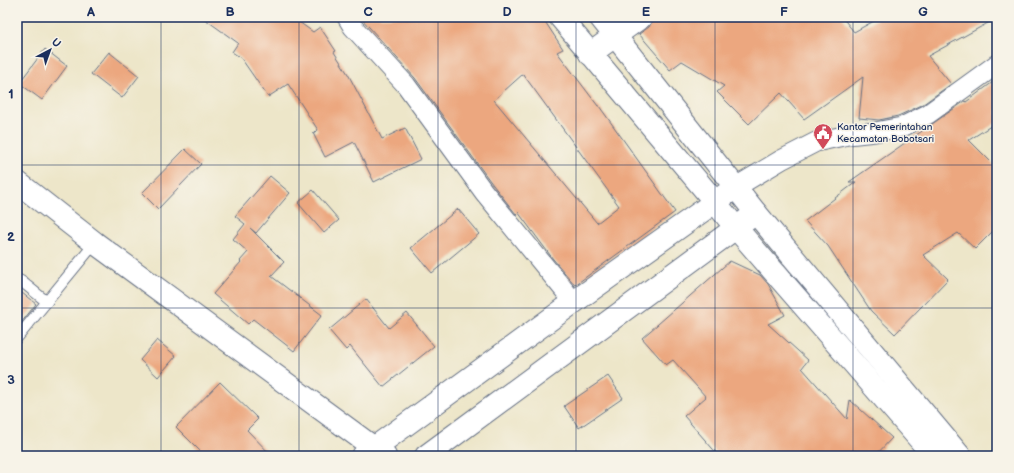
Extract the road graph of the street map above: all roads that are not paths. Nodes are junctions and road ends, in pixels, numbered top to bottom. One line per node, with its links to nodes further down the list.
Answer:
1 (347, 17): 16 (street)
2 (560, 17): 6 (main road)
3 (600, 17): 5 (main road)
4 (641, 17): 5 (main road)
5 (615, 35): 6 (main road); 9 (main road)
6 (590, 54): 10 (main road)
7 (997, 64): 9 (street)
8 (17, 182): 13 (main road)
9 (736, 187): 10 (main road); 11 (main road)
10 (716, 202): 12 (main road); 16 (main road)
11 (756, 213): 12 (main road); 21 (main road)
12 (736, 228): 19 (main road); 20 (main road)
13 (95, 244): 15 (lane); 18 (main road)
14 (17, 279): 15 (lane)
15 (46, 302): 17 (lane)
16 (574, 302): 18 (main road)
17 (17, 338)
18 (374, 453)
19 (426, 456)
20 (934, 456)
21 (960, 456)

